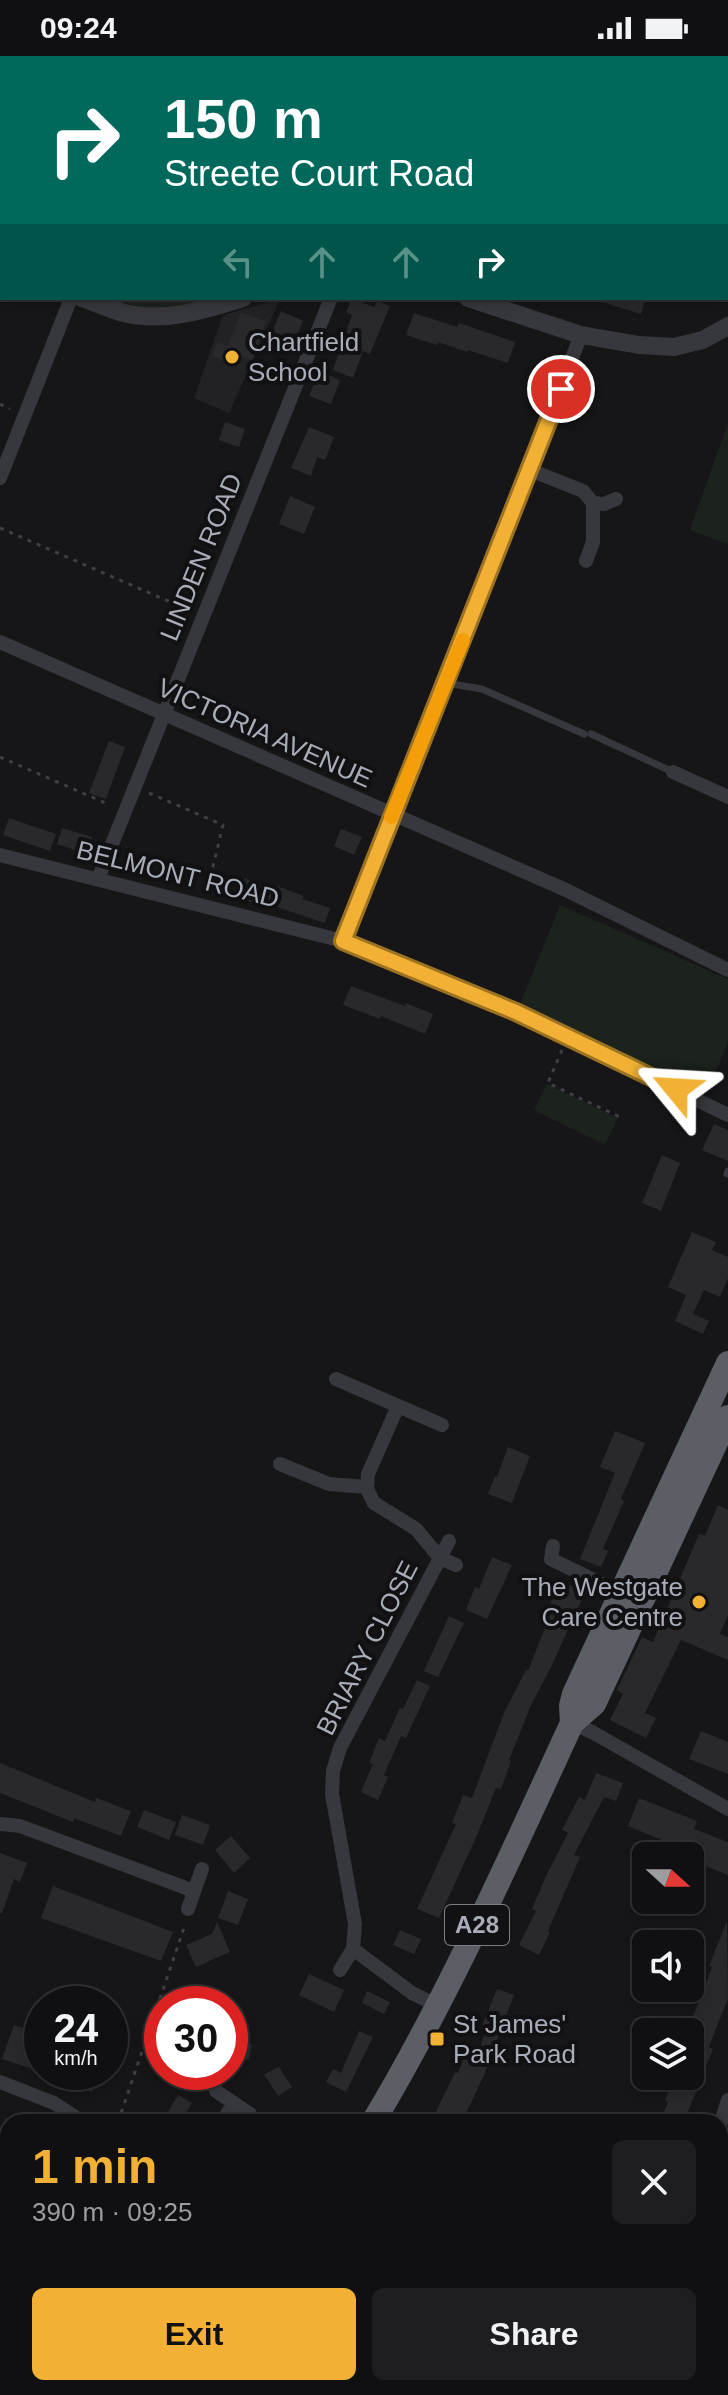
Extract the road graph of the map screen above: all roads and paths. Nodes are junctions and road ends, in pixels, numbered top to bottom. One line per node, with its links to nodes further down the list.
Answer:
1 (70, 300): 9 (street)
2 (88, 300): 3 (street)
3 (236, 300)
4 (330, 300): 14 (street, LINDEN ROAD)
5 (474, 300): 7 (street)
6 (728, 326): 7 (street)
7 (581, 335): 8 (street)
8 (530, 470): 11 (street); 16 (street)
9 (0, 478)
10 (616, 499): 11 (street)
11 (593, 503): 13 (street)
12 (0, 528): 14 (path)
13 (586, 561)
14 (203, 616): 17 (street, LINDEN ROAD)
15 (0, 642): 17 (street, VICTORIA AVENUE)
16 (446, 683): 19 (lane); 23 (street)
17 (164, 715): 20 (street, LINDEN ROAD); 23 (street, VICTORIA AVENUE)
18 (0, 757): 22 (path)
19 (673, 772): 21 (street)
20 (135, 787): 22 (street, LINDEN ROAD); 26 (path)
21 (728, 797)
22 (125, 811): 25 (street, LINDEN ROAD)
23 (392, 815): 27 (street); 28 (street, VICTORIA AVENUE)
24 (0, 855): 25 (street, BELMONT ROAD)
25 (98, 879): 26 (street, BELMONT ROAD)
26 (204, 906): 27 (street, BELMONT ROAD)
27 (343, 941): 29 (street, BELMONT ROAD)
28 (728, 970)
29 (569, 1036): 30 (street, BELMONT ROAD); 31 (path)
30 (728, 1115)
31 (622, 1118)
32 (728, 1363): 39 (highway, A28)
33 (336, 1379): 34 (street)
34 (398, 1406): 36 (street); 38 (street)
35 (728, 1417): 39 (highway, A28)
36 (442, 1425)
37 (280, 1464): 38 (street)
38 (367, 1487): 42 (street)
39 (676, 1500): 44 (highway, A28); 45 (highway, A28)
40 (449, 1541): 42 (street, BRIARY CLOSE)
41 (553, 1546): 44 (street)
42 (440, 1558): 43 (street, BRIARY CLOSE); 51 (street, BRIARY CLOSE)
43 (456, 1565)
44 (620, 1593): 45 (highway, A28)
45 (572, 1723): 46 (street); 53 (highway, A28)
46 (728, 1809)
47 (0, 1824): 49 (street)
48 (202, 1869): 49 (street)
49 (194, 1891): 50 (street)
50 (188, 1909): 58 (path)
51 (353, 1949): 52 (street); 53 (street)
52 (340, 1970)
53 (436, 2005): 61 (highway, A28)
54 (0, 2082): 57 (street)
55 (216, 2091): 56 (street)
56 (234, 2103): 59 (street); 60 (street)
57 (71, 2114)
58 (121, 2114)
59 (227, 2114)
60 (250, 2114)
61 (378, 2114)

